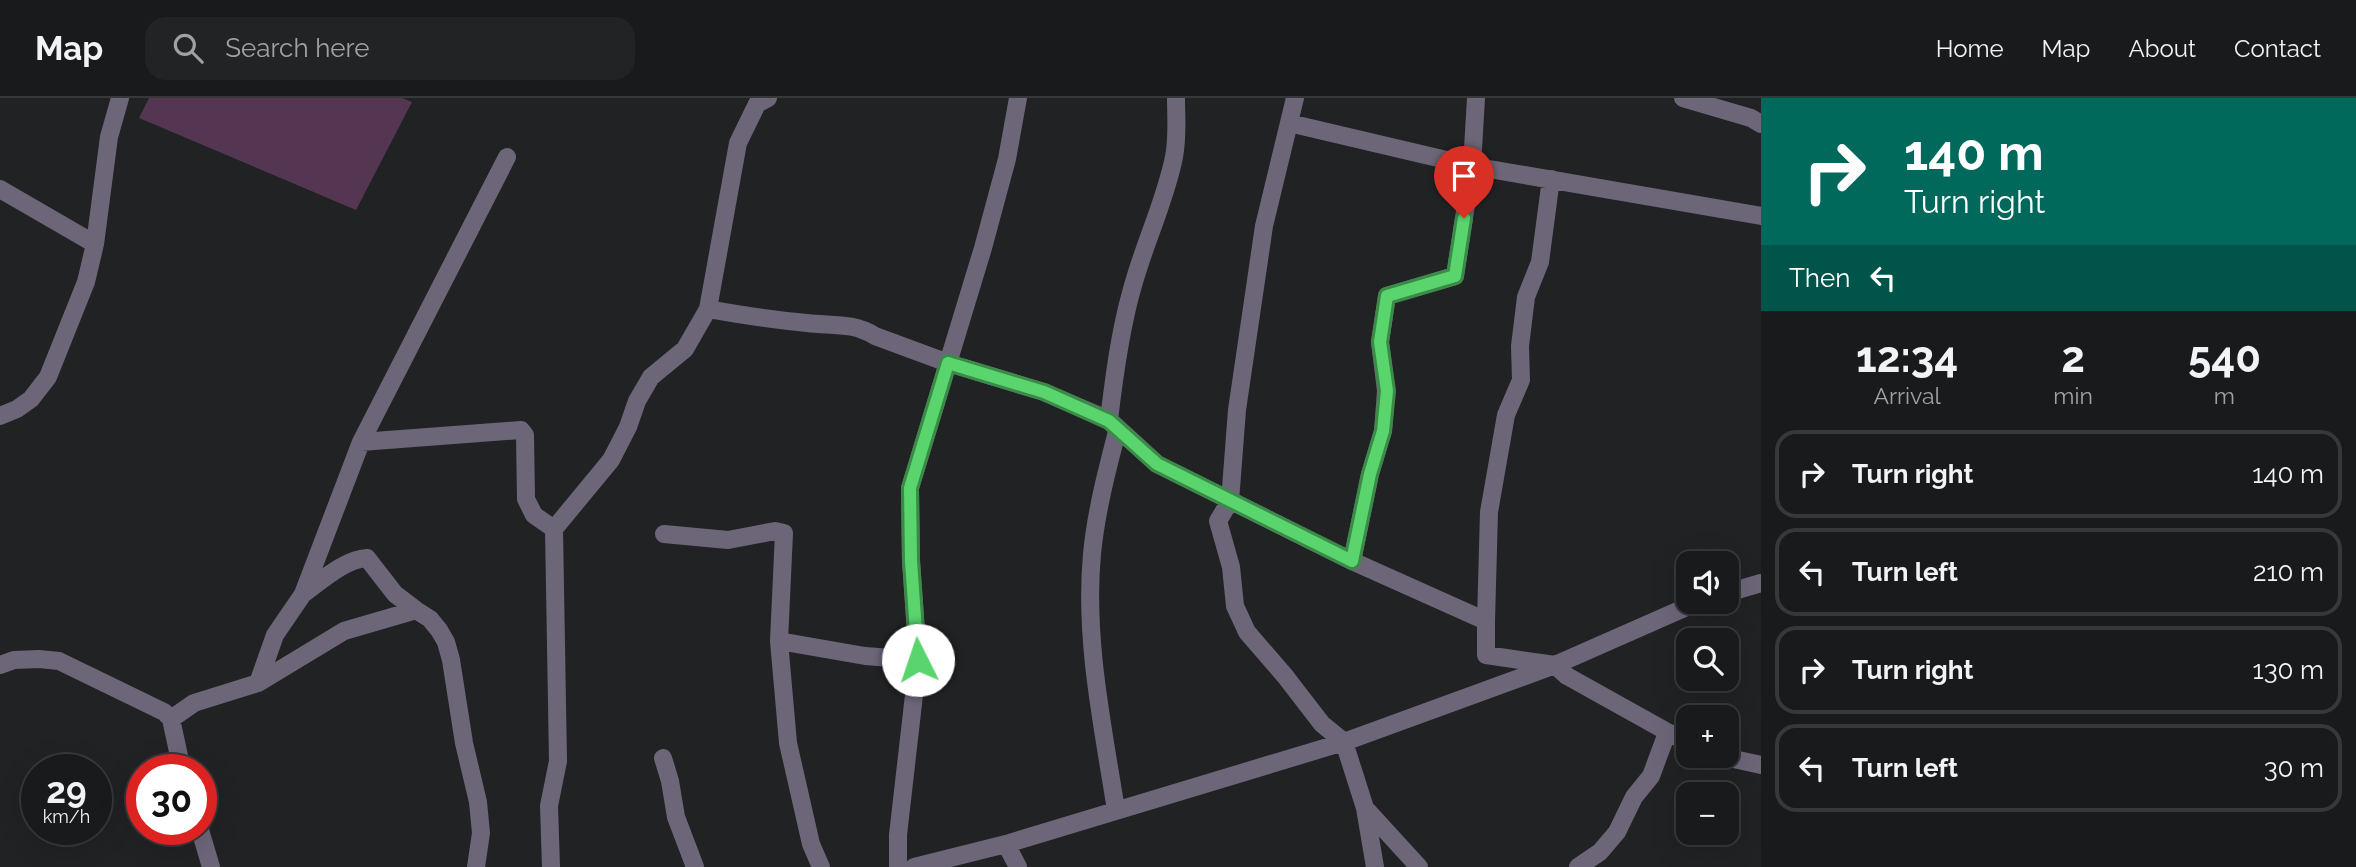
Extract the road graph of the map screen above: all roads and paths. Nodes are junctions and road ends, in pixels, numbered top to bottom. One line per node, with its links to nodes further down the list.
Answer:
1 (120, 98): 15 (street)
2 (1018, 98): 17 (street)
3 (1176, 98): 19 (street)
4 (1295, 98): 8 (street)
5 (1476, 98): 11 (street)
6 (1684, 98): 9 (street)
7 (759, 100): 16 (street)
8 (1289, 123): 11 (street); 21 (street)
9 (1761, 124)
10 (507, 157): 20 (street)
11 (1472, 166): 12 (street); 24 (street)
12 (1552, 179): 14 (street); 30 (street)
13 (0, 190): 15 (street)
14 (1761, 216)
15 (95, 244): 18 (street)
16 (708, 310): 17 (street); 22 (street)
17 (948, 363): 19 (street); 32 (street)
18 (0, 416)
19 (1114, 424): 21 (street); 45 (street)
20 (361, 442): 22 (street); 27 (street)
21 (1230, 501): 24 (street); 39 (street)
22 (554, 529): 50 (street)
23 (664, 534): 31 (street)
24 (1352, 561): 30 (street)
25 (1761, 583): 26 (street)
26 (1739, 589)
27 (303, 594): 28 (street); 35 (street)
28 (416, 610): 35 (street); 49 (street)
29 (1676, 612): 34 (street)
30 (1486, 621): 34 (street)
31 (779, 641): 32 (street); 52 (street)
32 (918, 660): 53 (street)
33 (0, 665): 36 (street)
34 (1555, 665): 37 (street); 39 (street)
35 (258, 683): 36 (street)
36 (171, 719): 40 (street)
37 (1667, 733): 38 (street); 58 (street)
38 (1676, 738)
39 (1344, 742): 44 (street); 45 (street)
40 (179, 754)
41 (663, 758): 51 (street)
42 (1739, 760): 43 (street)
43 (1761, 765)
44 (1365, 808): 56 (street); 57 (street)
45 (1116, 810): 46 (street)
46 (1006, 844): 54 (street); 55 (street)
47 (204, 845): 48 (street)
48 (211, 867)
49 (476, 867)
50 (551, 867)
51 (695, 867)
52 (821, 867)
53 (898, 867)
54 (914, 867)
55 (1018, 867)
56 (1375, 867)
57 (1419, 867)
58 (1578, 867)

